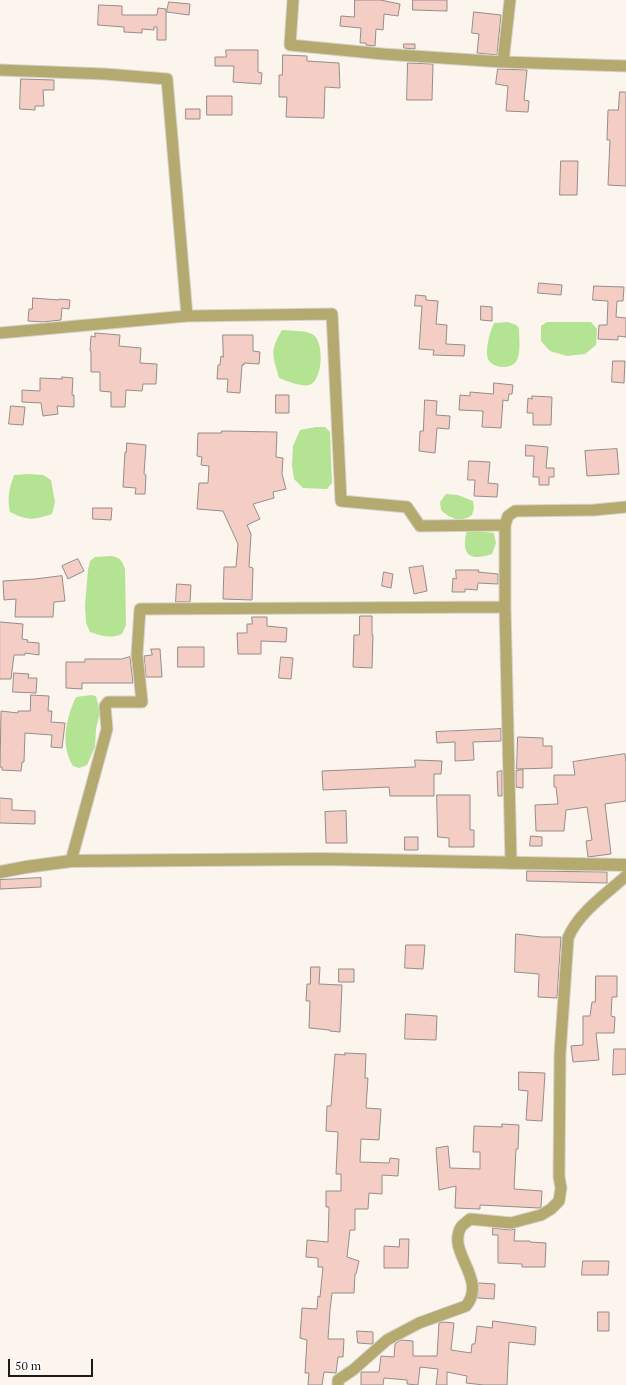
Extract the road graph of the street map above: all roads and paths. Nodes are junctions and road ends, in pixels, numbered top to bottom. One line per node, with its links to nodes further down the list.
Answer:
1 (293, 0): 3 (street)
2 (510, 0): 3 (street)
3 (503, 62): 4 (street)
4 (626, 66)
5 (0, 70): 6 (street)
6 (187, 316): 7 (street); 9 (street)
7 (0, 333)
8 (626, 507): 9 (street)
9 (505, 524): 10 (street)
10 (505, 607): 11 (street); 12 (street)
11 (71, 861): 12 (street); 14 (street)
12 (511, 863): 13 (street)
13 (626, 865)
14 (0, 872)
15 (626, 876): 16 (street)
16 (338, 1385)

